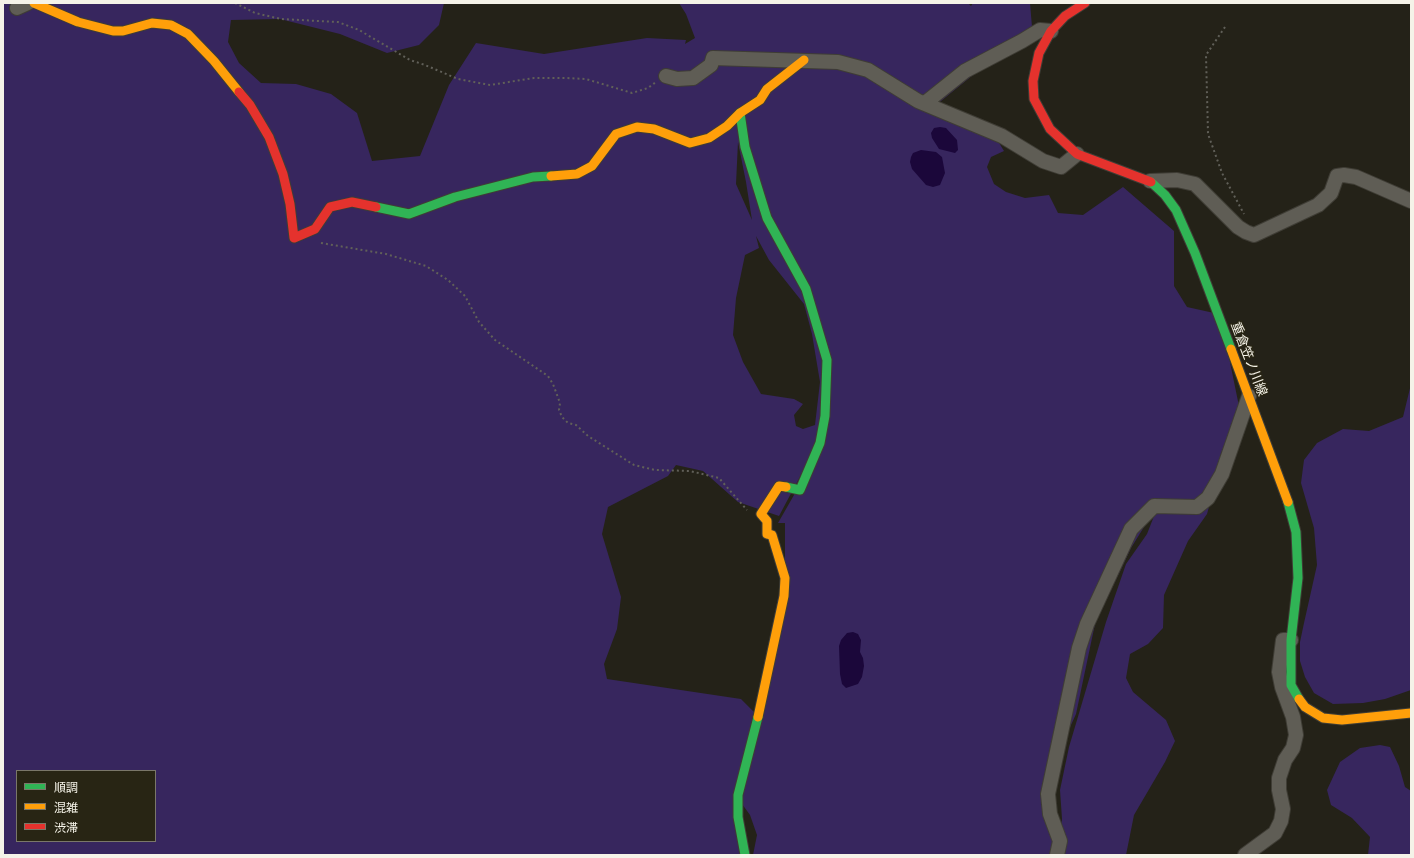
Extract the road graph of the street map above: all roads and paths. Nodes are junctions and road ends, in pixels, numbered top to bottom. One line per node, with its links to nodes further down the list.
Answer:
1 (34, 3): 9 (street)
2 (234, 3): 7 (path)
3 (1085, 3): 5 (street, 重倉笠ノ川線)
4 (1225, 27): 13 (path)
5 (1051, 31): 8 (street); 10 (street, 重倉笠ノ川線)
6 (804, 60): 7 (street); 8 (street); 9 (street)
7 (666, 76)
8 (925, 103): 10 (street)
9 (740, 113): 19 (street)
10 (1077, 154): 11 (street, 重倉笠ノ川線)
11 (1150, 181): 13 (street); 15 (street, 重倉笠ノ川線)
12 (1411, 201): 13 (street)
13 (1254, 235)
14 (319, 243): 16 (path)
15 (1249, 396): 17 (street, 重倉笠ノ川線); 20 (street)
16 (748, 512)
17 (1291, 640): 18 (street, 重倉笠ノ川線); 21 (street)
18 (1411, 713)
19 (745, 855)
20 (1057, 855)
21 (1245, 855)

